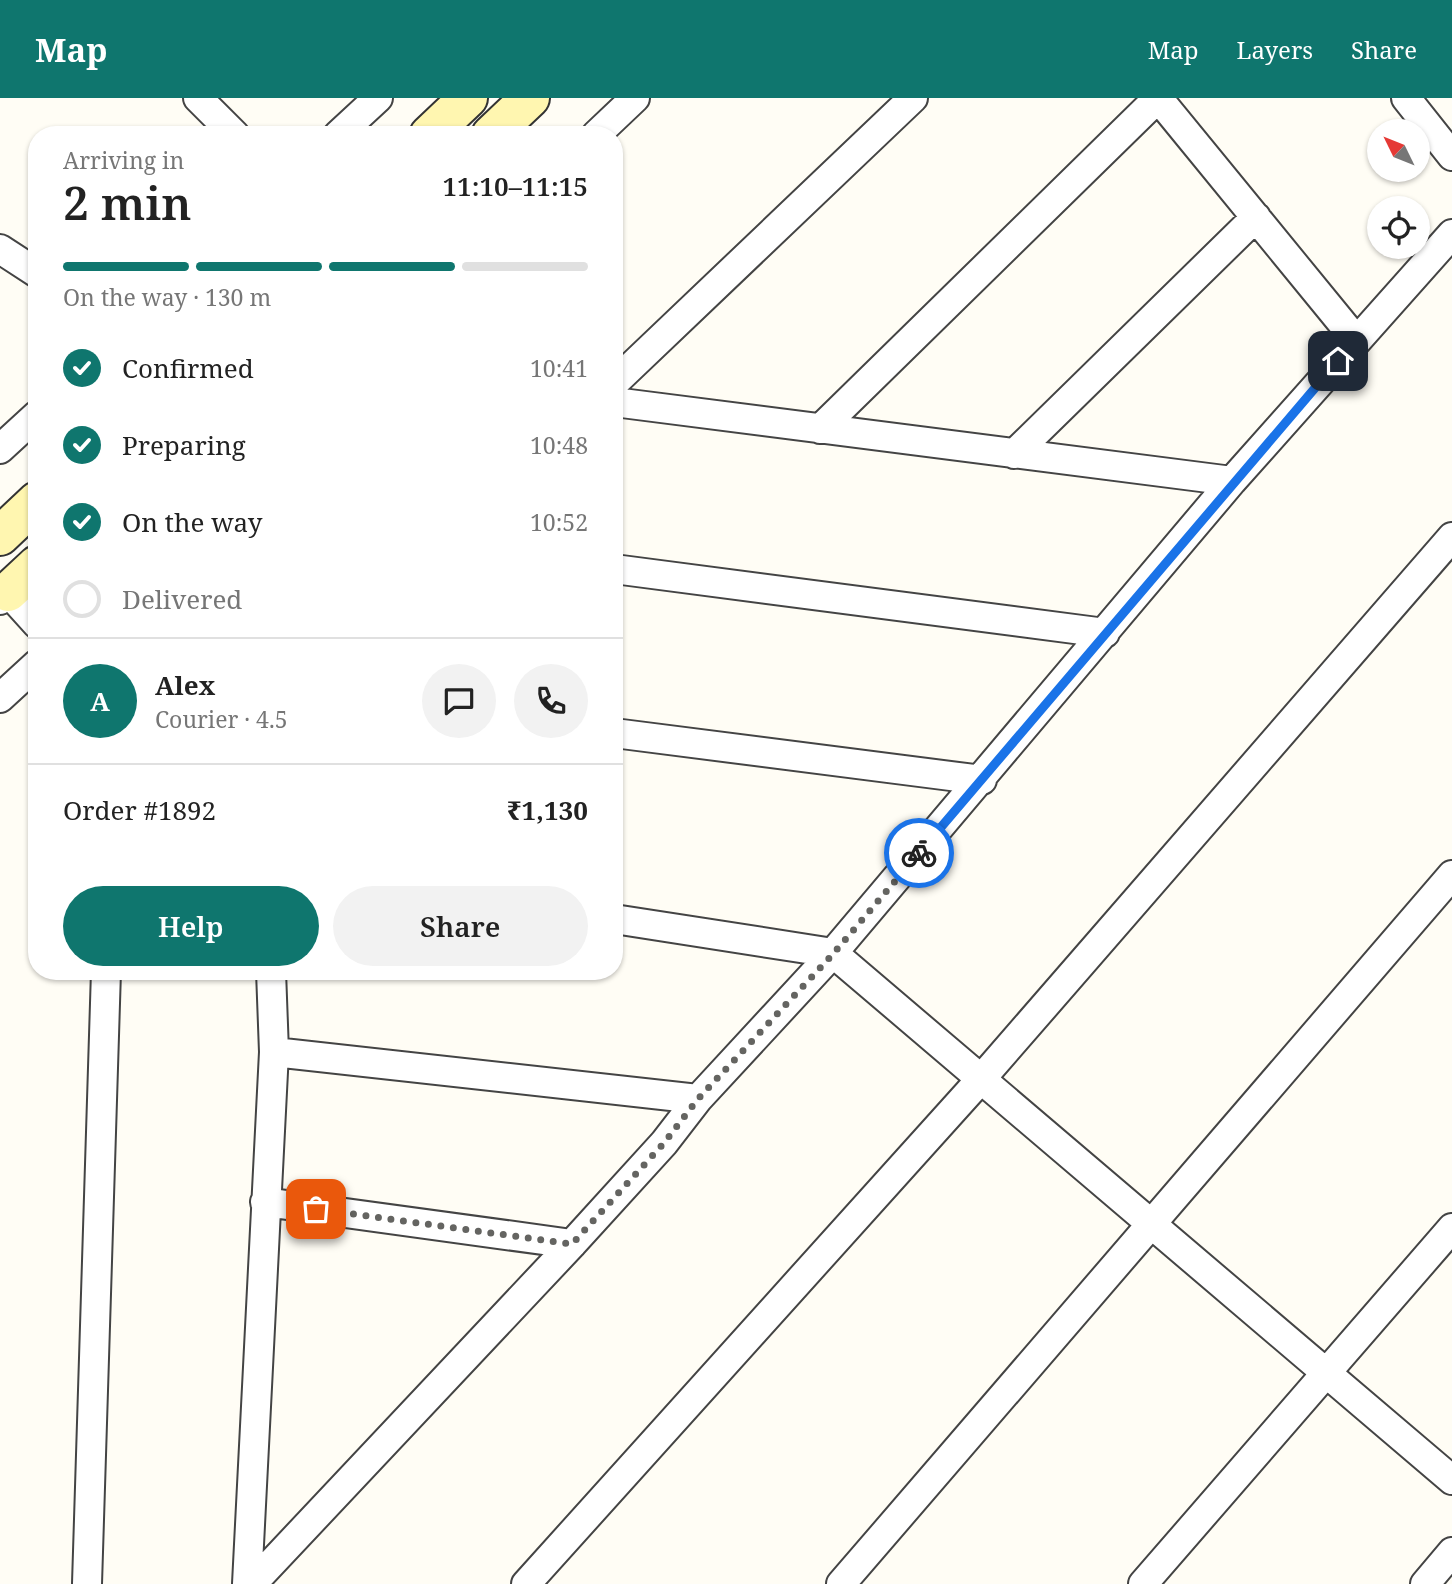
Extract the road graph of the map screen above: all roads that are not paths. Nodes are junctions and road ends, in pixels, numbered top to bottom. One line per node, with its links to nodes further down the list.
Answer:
1 (198, 98): 9 (street)
2 (379, 98): 10 (street)
3 (468, 98): 11 (street)
4 (530, 98): 12 (street)
5 (635, 98): 13 (street)
6 (913, 98): 20 (street)
7 (1158, 98): 15 (street); 23 (street)
8 (1406, 98): 14 (street)
9 (227, 126)
10 (348, 126)
11 (438, 126)
12 (500, 126)
13 (605, 126)
14 (1452, 156)
15 (1255, 217): 19 (street); 25 (street)
16 (1452, 234): 19 (street)
17 (0, 249): 18 (street)
18 (28, 268)
19 (1356, 340): 26 (street)
20 (623, 374)
21 (623, 403): 23 (street)
22 (28, 423): 24 (street)
23 (820, 429): 25 (street)
24 (0, 449)
25 (1014, 454): 26 (street)
26 (1232, 481): 34 (street)
27 (28, 510): 28 (street)
28 (0, 536)
29 (1452, 537): 45 (street)
30 (623, 570): 34 (street)
31 (28, 573): 32 (street)
32 (4, 596): 33 (street)
33 (28, 616)
34 (1105, 633): 38 (street)
35 (28, 672): 36 (street)
36 (0, 698)
37 (623, 734): 38 (street)
38 (982, 780): 41 (street)
39 (1452, 875): 48 (street)
40 (623, 920): 41 (street)
41 (833, 954): 45 (street); 46 (street)
42 (106, 980): 54 (street)
43 (271, 980): 44 (street)
44 (274, 1052): 46 (street); 47 (street)
45 (981, 1079): 48 (street); 56 (street)
46 (698, 1099): 50 (street)
47 (265, 1202): 50 (street); 55 (street)
48 (1150, 1223): 51 (street); 57 (street)
49 (1452, 1228): 51 (street)
50 (572, 1244): 55 (street)
51 (1326, 1373): 52 (street); 58 (street)
52 (1452, 1480)
53 (1452, 1552): 59 (street)
54 (87, 1584)
55 (249, 1584)
56 (526, 1584)
57 (841, 1584)
58 (1143, 1584)
59 (1425, 1584)

